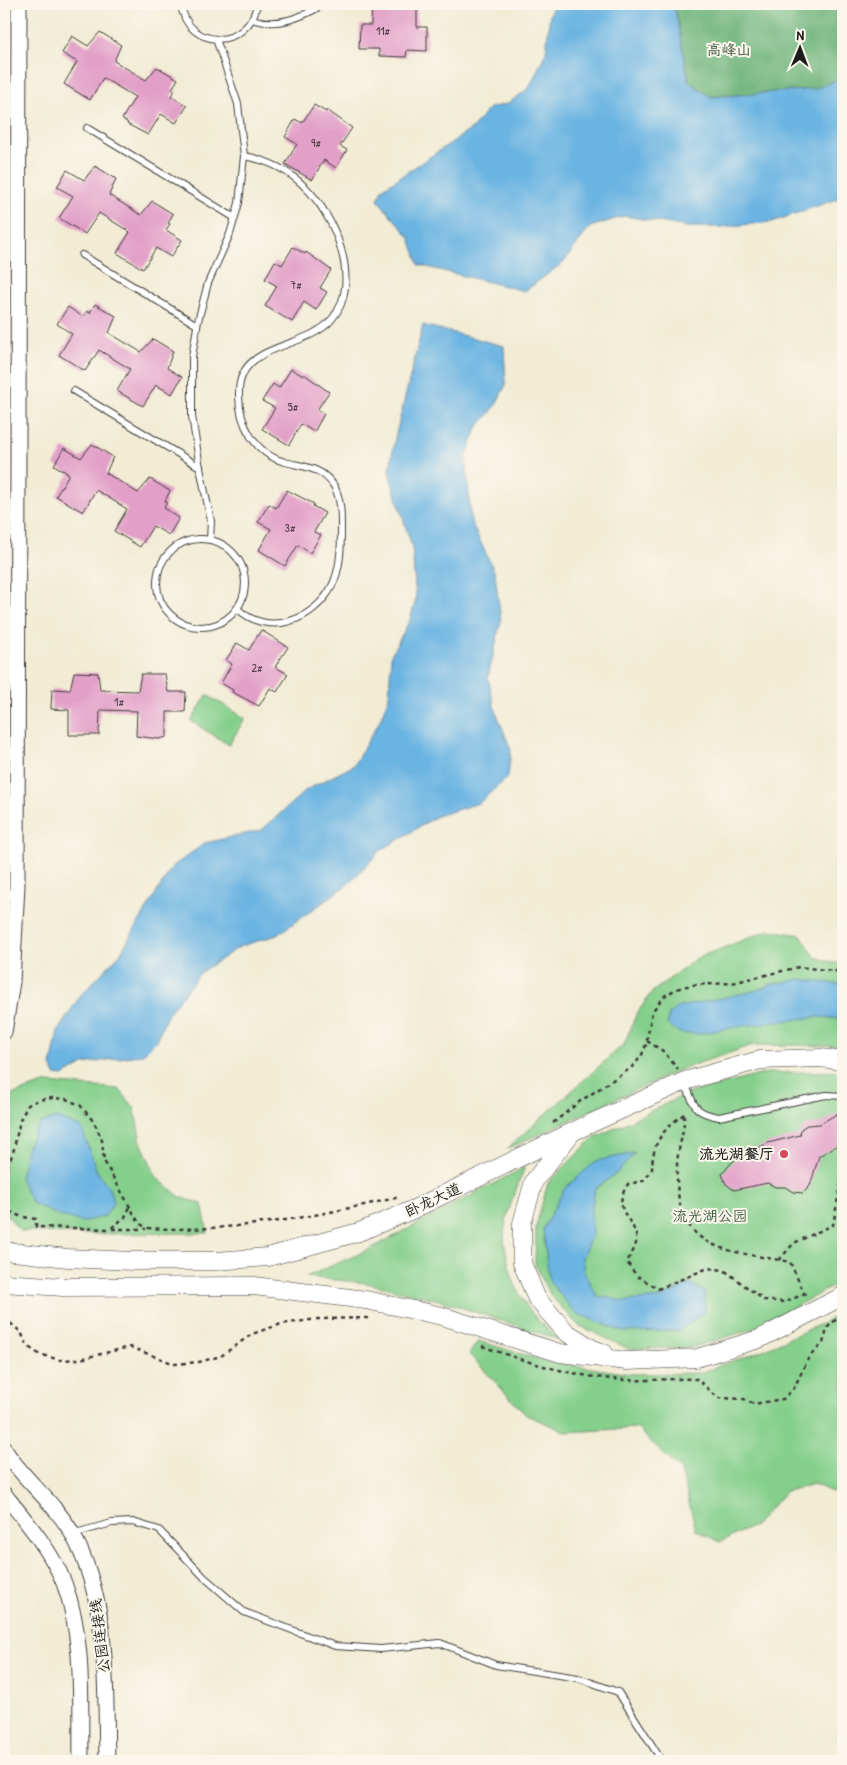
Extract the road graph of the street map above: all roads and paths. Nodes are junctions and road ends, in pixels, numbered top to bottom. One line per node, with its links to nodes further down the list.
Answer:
1 (19, 4): 17 (street)
2 (180, 4): 6 (lane)
3 (257, 4): 5 (lane)
4 (324, 4): 5 (lane)
5 (252, 19): 6 (lane)
6 (216, 39): 8 (lane)
7 (87, 128): 9 (lane)
8 (244, 156): 9 (lane); 15 (lane)
9 (235, 218): 11 (lane)
10 (82, 255): 11 (lane)
11 (197, 325): 13 (lane)
12 (74, 391): 13 (lane)
13 (200, 467): 14 (lane)
14 (210, 540): 15 (lane); 15 (lane)
15 (237, 608)
16 (843, 972): 18 (path)
17 (4, 1032)
18 (646, 1041): 20 (path); 24 (path)
19 (843, 1061): 20 (main road, 卧龙大道)
20 (685, 1081): 22 (lane); 25 (main road, 卧龙大道)
21 (843, 1096): 22 (lane)
22 (694, 1105): 23 (path)
23 (684, 1114): 34 (path); 36 (path)
24 (545, 1127)
25 (574, 1131): 33 (main road, 卧龙大道); 43 (main road)
26 (843, 1172): 34 (path)
27 (4, 1174): 30 (path)
28 (401, 1197): 31 (path)
29 (4, 1204): 32 (path)
30 (131, 1205): 31 (path); 32 (path)
31 (147, 1228): 32 (path)
32 (110, 1229)
33 (4, 1251)
34 (779, 1260): 36 (path)
35 (4, 1283): 43 (main road)
36 (805, 1294): 38 (path)
37 (843, 1296): 38 (main road)
38 (812, 1313): 43 (main road)
39 (843, 1313): 42 (path)
40 (4, 1318): 41 (path)
41 (372, 1318)
42 (477, 1344)
43 (627, 1361)
44 (4, 1449): 46 (street, 公园连接线)
45 (4, 1494): 47 (street, 公园连接线)
46 (72, 1534): 48 (street, 公园连接线); 49 (lane)
47 (81, 1761)
48 (107, 1761)
49 (662, 1761)

